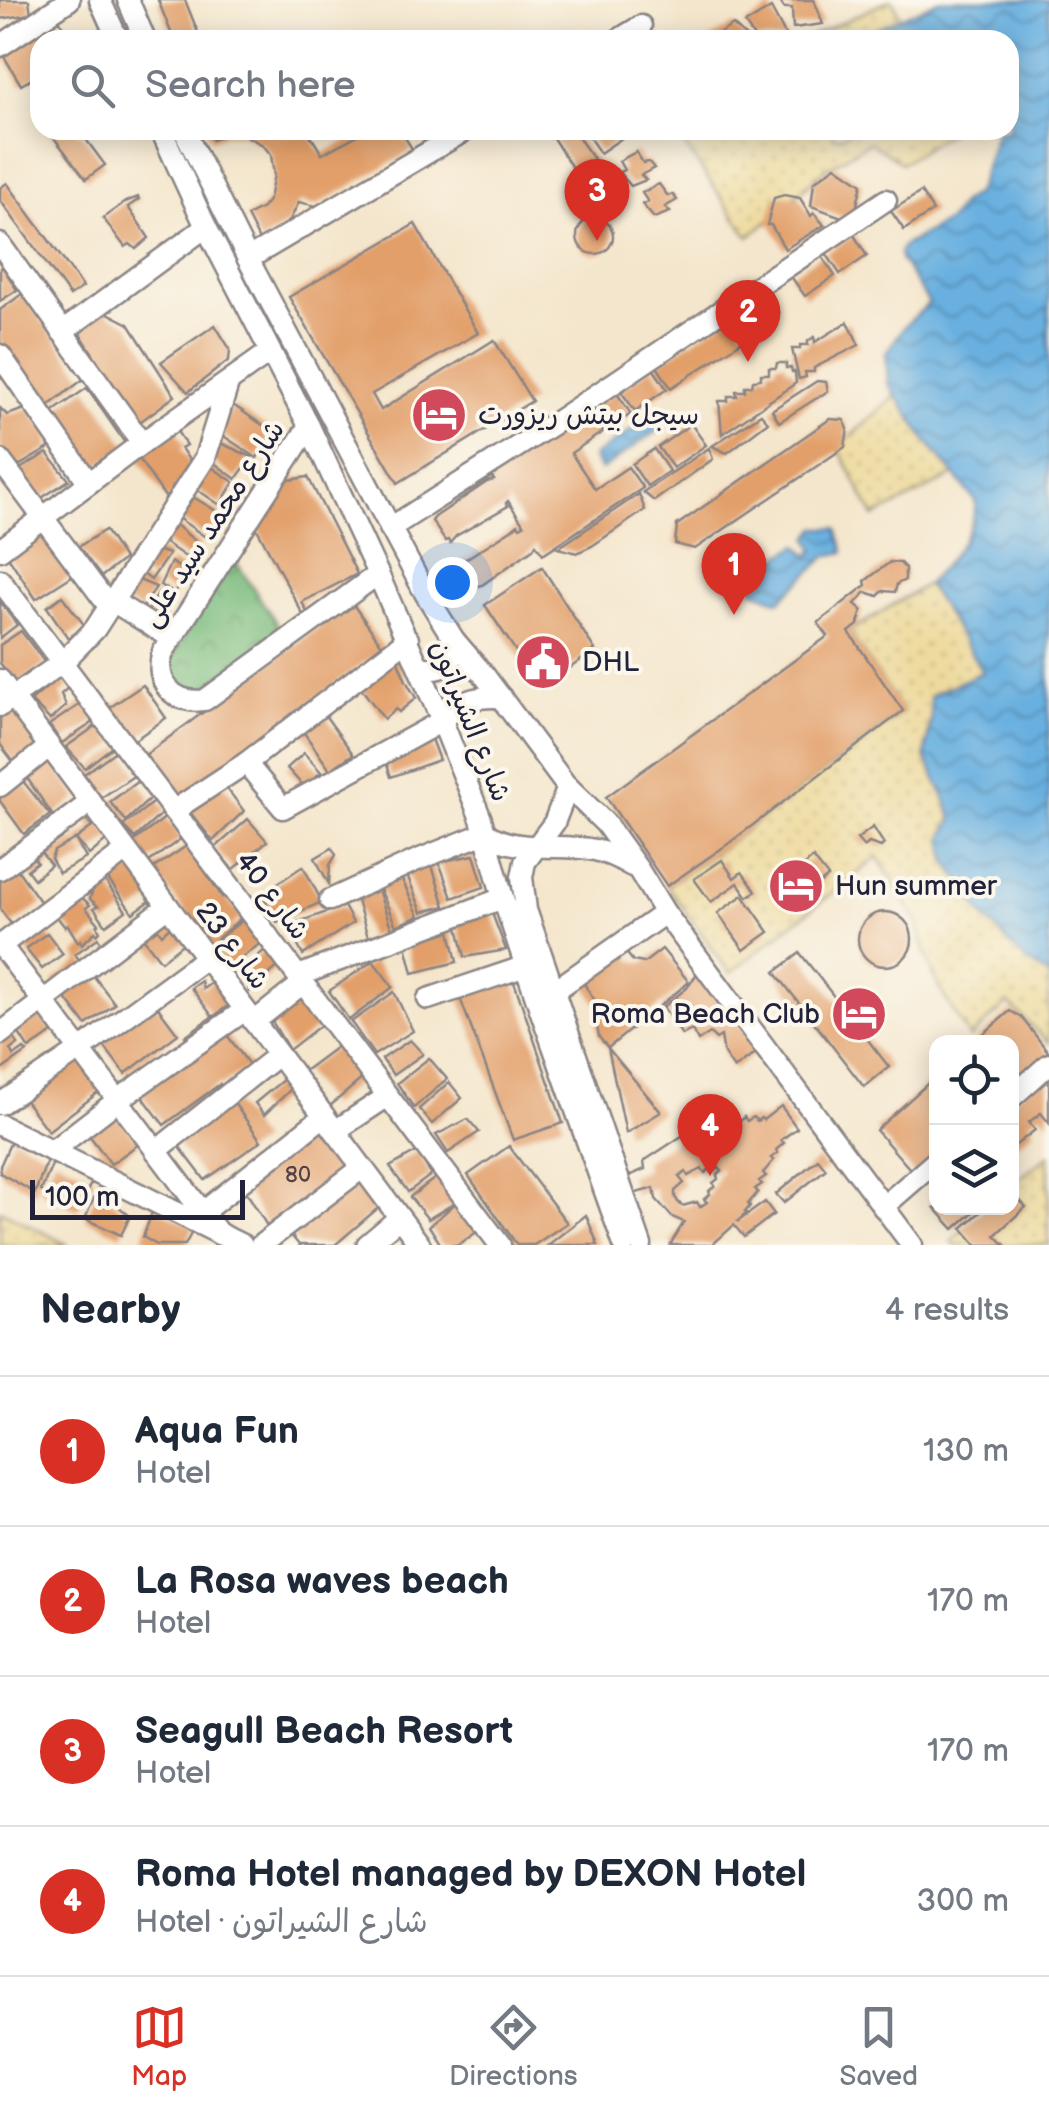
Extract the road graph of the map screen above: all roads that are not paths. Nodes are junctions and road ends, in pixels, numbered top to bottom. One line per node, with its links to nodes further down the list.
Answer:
1 (69, 0): 8 (street)
2 (100, 0): 5 (street)
3 (128, 0): 6 (street)
4 (642, 26): 7 (street)
5 (114, 30)
6 (141, 30)
7 (635, 30)
8 (0, 46)
9 (166, 140): 13 (street, شارع الشيراتون)
10 (189, 140): 15 (street, شارع الشيراتون)
11 (449, 140): 15 (street)
12 (886, 200): 25 (street)
13 (206, 227): 16 (street); 17 (street, شارع الشيراتون)
14 (1, 246): 16 (street)
15 (248, 260): 25 (street, شارع الشيراتون)
16 (62, 332): 21 (street)
17 (270, 352): 19 (street); 20 (street, شارع الشيراتون)
18 (0, 355): 23 (street)
19 (228, 384): 21 (street); 29 (street)
20 (308, 426): 27 (street, شارع الشيراتون); 32 (street, شارع محمد سيد على)
21 (142, 443): 23 (street)
22 (0, 460): 24 (street)
23 (89, 484): 24 (street)
24 (43, 518): 26 (street); 29 (street)
25 (390, 528): 31 (street, شارع الشيراتون)
26 (0, 550)
27 (378, 574): 30 (street, شارع الشيراتون); 32 (street)
28 (0, 580): 33 (street, شارع 40)
29 (110, 602): 32 (street); 33 (street)
30 (408, 639): 34 (street, شارع الشيراتون); 39 (street)
31 (454, 640): 34 (street); 36 (street, شارع الشيراتون)
32 (167, 645)
33 (63, 662): 35 (street); 43 (street, شارع 40)
34 (418, 665): 37 (street, شارع الشيراتون)
35 (4, 694): 38 (street, شارع 23)
36 (500, 696): 37 (street); 41 (street, شارع الشيراتون)
37 (442, 721): 39 (street); 44 (street, شارع الشيراتون)
38 (49, 747): 40 (street); 42 (street, شارع 23)
39 (246, 763): 43 (street)
40 (0, 786)
41 (568, 787): 45 (street); 48 (street, شارع الشيراتون)
42 (91, 802): 46 (street, شارع 23); 47 (street)
43 (173, 811): 56 (street, شارع 40)
44 (485, 833): 45 (street); 49 (street, شارع الشيراتون); 50 (street)
45 (535, 847): 48 (street); 57 (street)
46 (126, 851): 51 (street, شارع 23); 53 (street)
47 (0, 869)
48 (638, 869): 52 (street, شارع الشيراتون)
49 (503, 898): 55 (street, شارع الشيراتون); 56 (street)
50 (330, 900)
51 (168, 906): 54 (street, شارع 23); 59 (street)
52 (666, 913): 57 (street); 75 (street, شارع الشيراتون)
53 (0, 945): 59 (street)
54 (206, 958): 60 (street, شارع 23); 62 (street)
55 (526, 966): 58 (street); 84 (street, شارع الشيراتون)
56 (300, 980): 60 (street); 66 (street, شارع 40)
57 (554, 990): 85 (street)
58 (428, 999)
59 (43, 1001): 61 (street); 62 (street)
60 (249, 1016): 63 (street, شارع 23); 67 (street)
61 (0, 1034)
62 (80, 1050): 67 (street); 68 (street)
63 (278, 1056): 69 (street, شارع 23); 72 (street)
64 (1049, 1064): 65 (street)
65 (1019, 1091)
66 (388, 1096): 69 (street); 83 (street, شارع 40)
67 (118, 1100): 71 (street); 72 (street)
68 (0, 1104)
69 (330, 1124): 74 (street, شارع 23); 76 (street)
70 (0, 1125): 71 (street)
71 (52, 1151): 78 (street)
72 (156, 1151): 76 (street)
73 (929, 1167): 75 (street)
74 (362, 1168): 77 (street, شارع 23); 80 (street)
75 (883, 1207): 86 (street, شارع الشيراتون)
76 (203, 1212): 78 (street)
77 (399, 1218): 81 (street); 82 (street, شارع 23)
78 (219, 1234): 79 (street)
79 (242, 1245)
80 (261, 1245)
81 (367, 1245)
82 (420, 1245)
83 (500, 1245)
84 (624, 1245)
85 (641, 1245)
86 (912, 1245)

